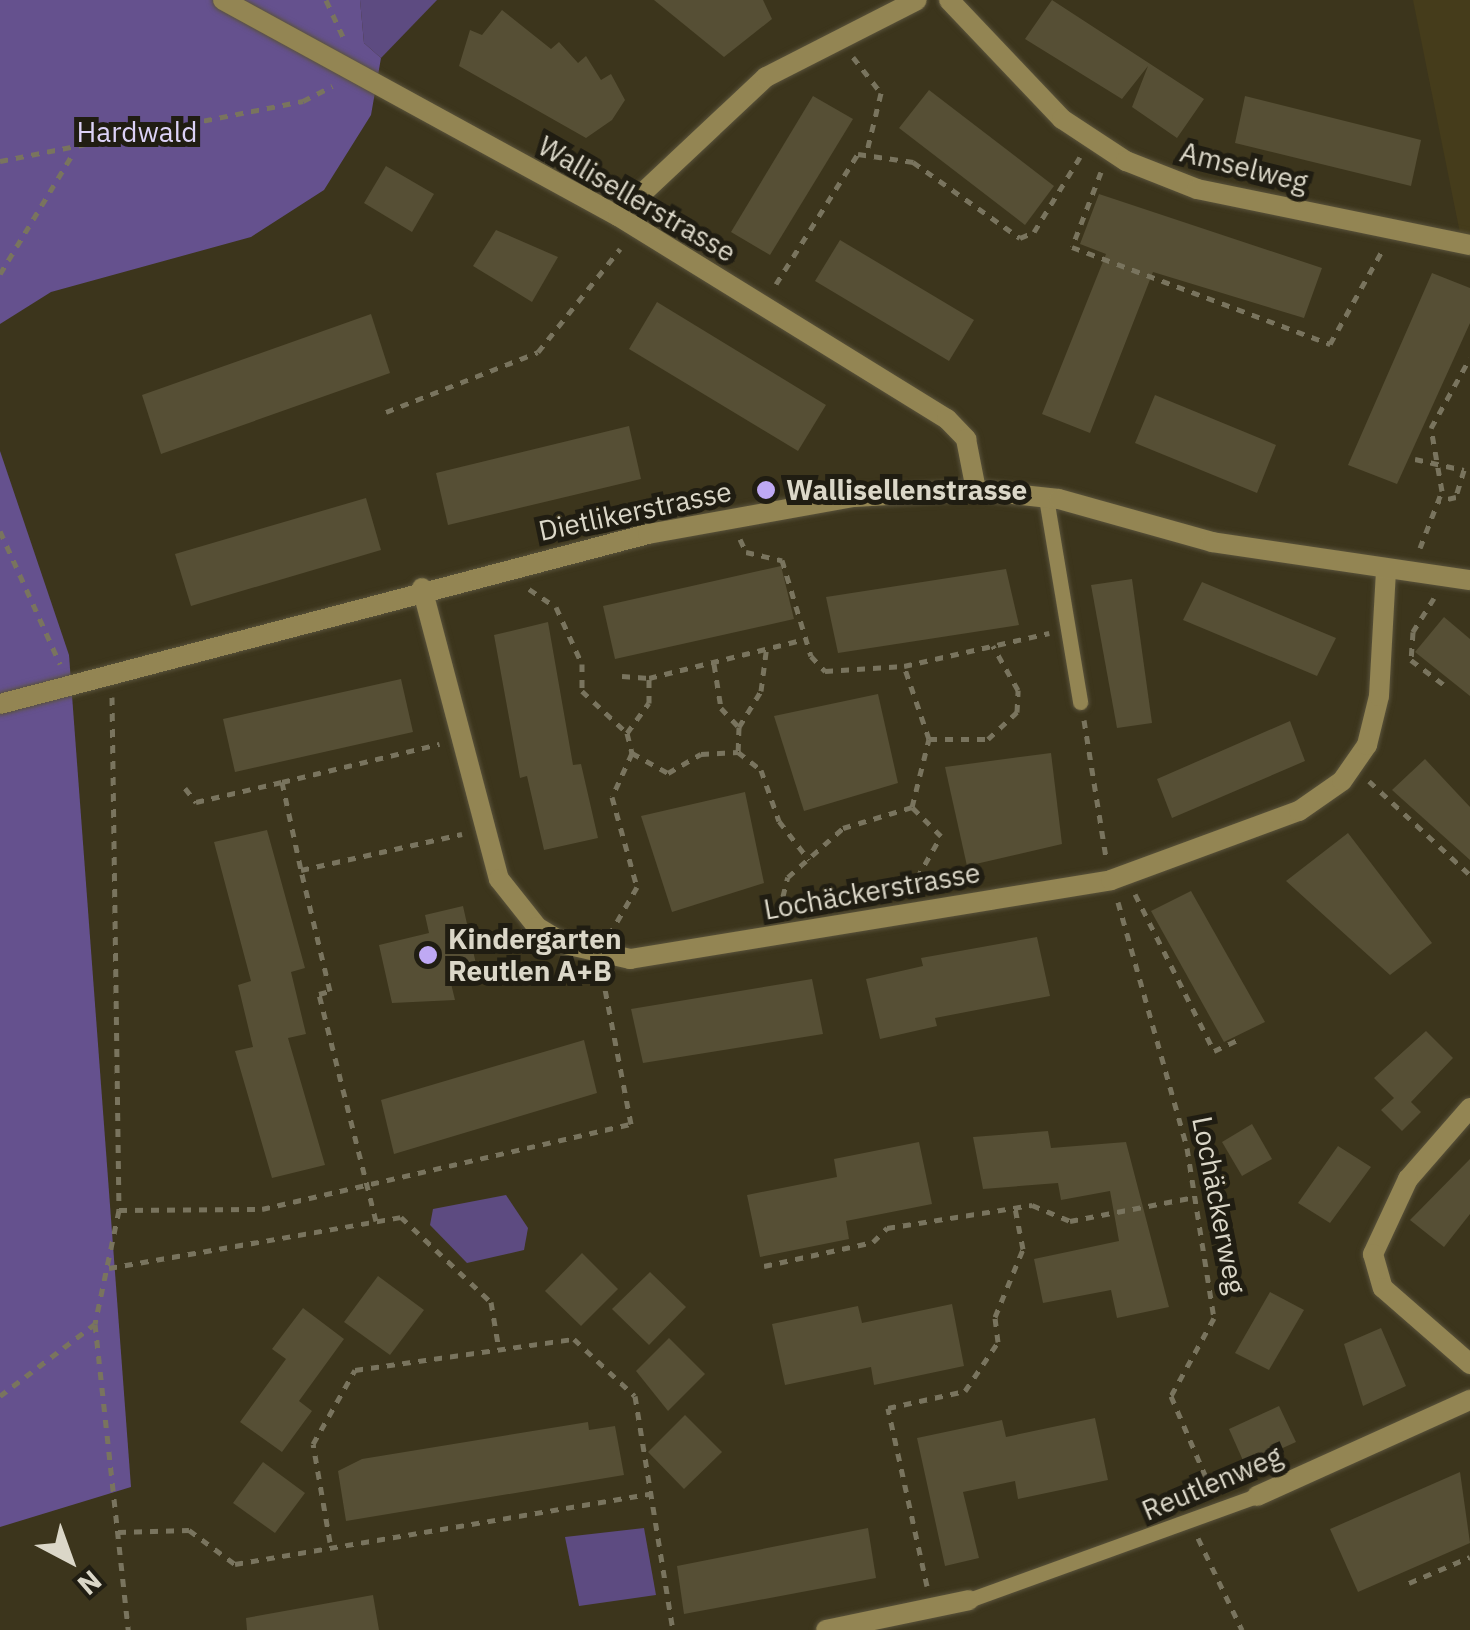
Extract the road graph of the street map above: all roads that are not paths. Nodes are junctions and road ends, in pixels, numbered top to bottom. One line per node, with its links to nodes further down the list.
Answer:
1 (223, 0): 4 (street, Wallisellerstrasse)
2 (917, 0): 4 (street)
3 (949, 0): 5 (street, Amselweg)
4 (618, 216): 6 (street, Wallisellerstrasse)
5 (1470, 245)
6 (976, 490): 7 (street, Dietlikerstrasse); 10 (street, Dietlikerstrasse)
7 (1046, 498): 8 (street, Dietlikerstrasse); 11 (lane)
8 (1386, 570): 9 (street, Dietlikerstrasse); 10 (street, Lochäckerstrasse)
9 (1470, 580)
10 (422, 588): 12 (street, Dietlikerstrasse)
11 (1080, 702)
12 (0, 704)
13 (1470, 1108): 14 (street)
14 (1470, 1364)
15 (1470, 1400): 16 (street, Reutlenweg)
16 (1257, 1496): 17 (lane, Reutlenweg)
17 (969, 1600): 18 (street)
18 (858, 1627): 19 (street)
19 (826, 1630)

